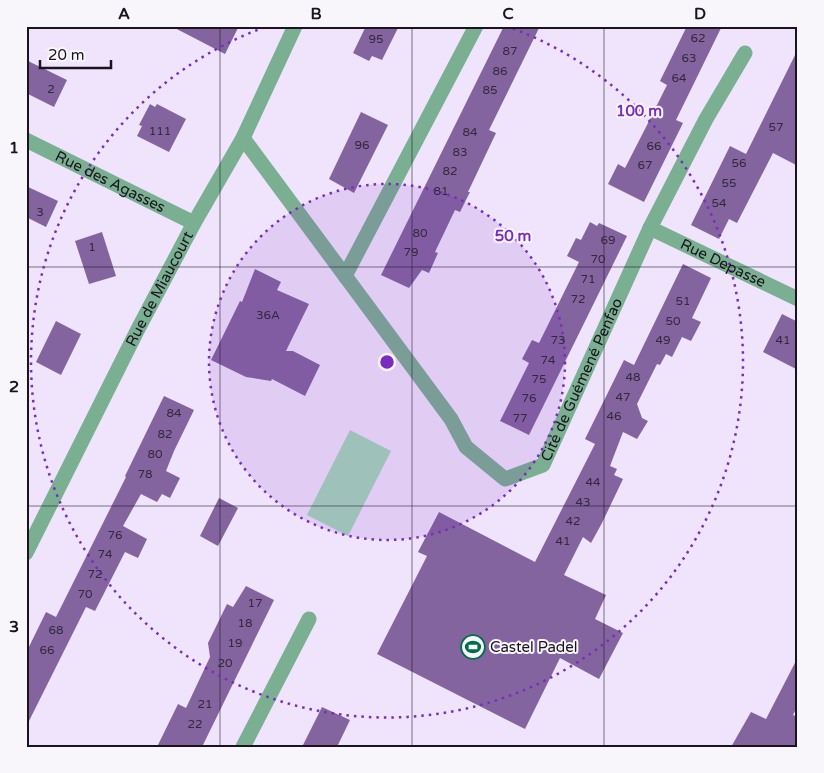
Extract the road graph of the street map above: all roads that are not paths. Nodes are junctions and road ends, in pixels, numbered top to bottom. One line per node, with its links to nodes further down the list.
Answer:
1 (295, 26): 4 (street, Rue de Miaucourt)
2 (476, 26): 8 (street)
3 (745, 53): 7 (street, Cité de Guémené Penfao)
4 (243, 138): 6 (street, Rue de Miaucourt); 8 (street, Cité de Guémené Penfao)
5 (26, 140): 6 (street, Rue des Agasses)
6 (194, 223): 10 (street, Rue de Miaucourt)
7 (650, 228): 8 (street, Cité de Guémené Penfao); 9 (street, Rue Depasse)
8 (345, 276)
9 (798, 299)
10 (26, 553)
11 (309, 619): 12 (street)
12 (243, 747)

